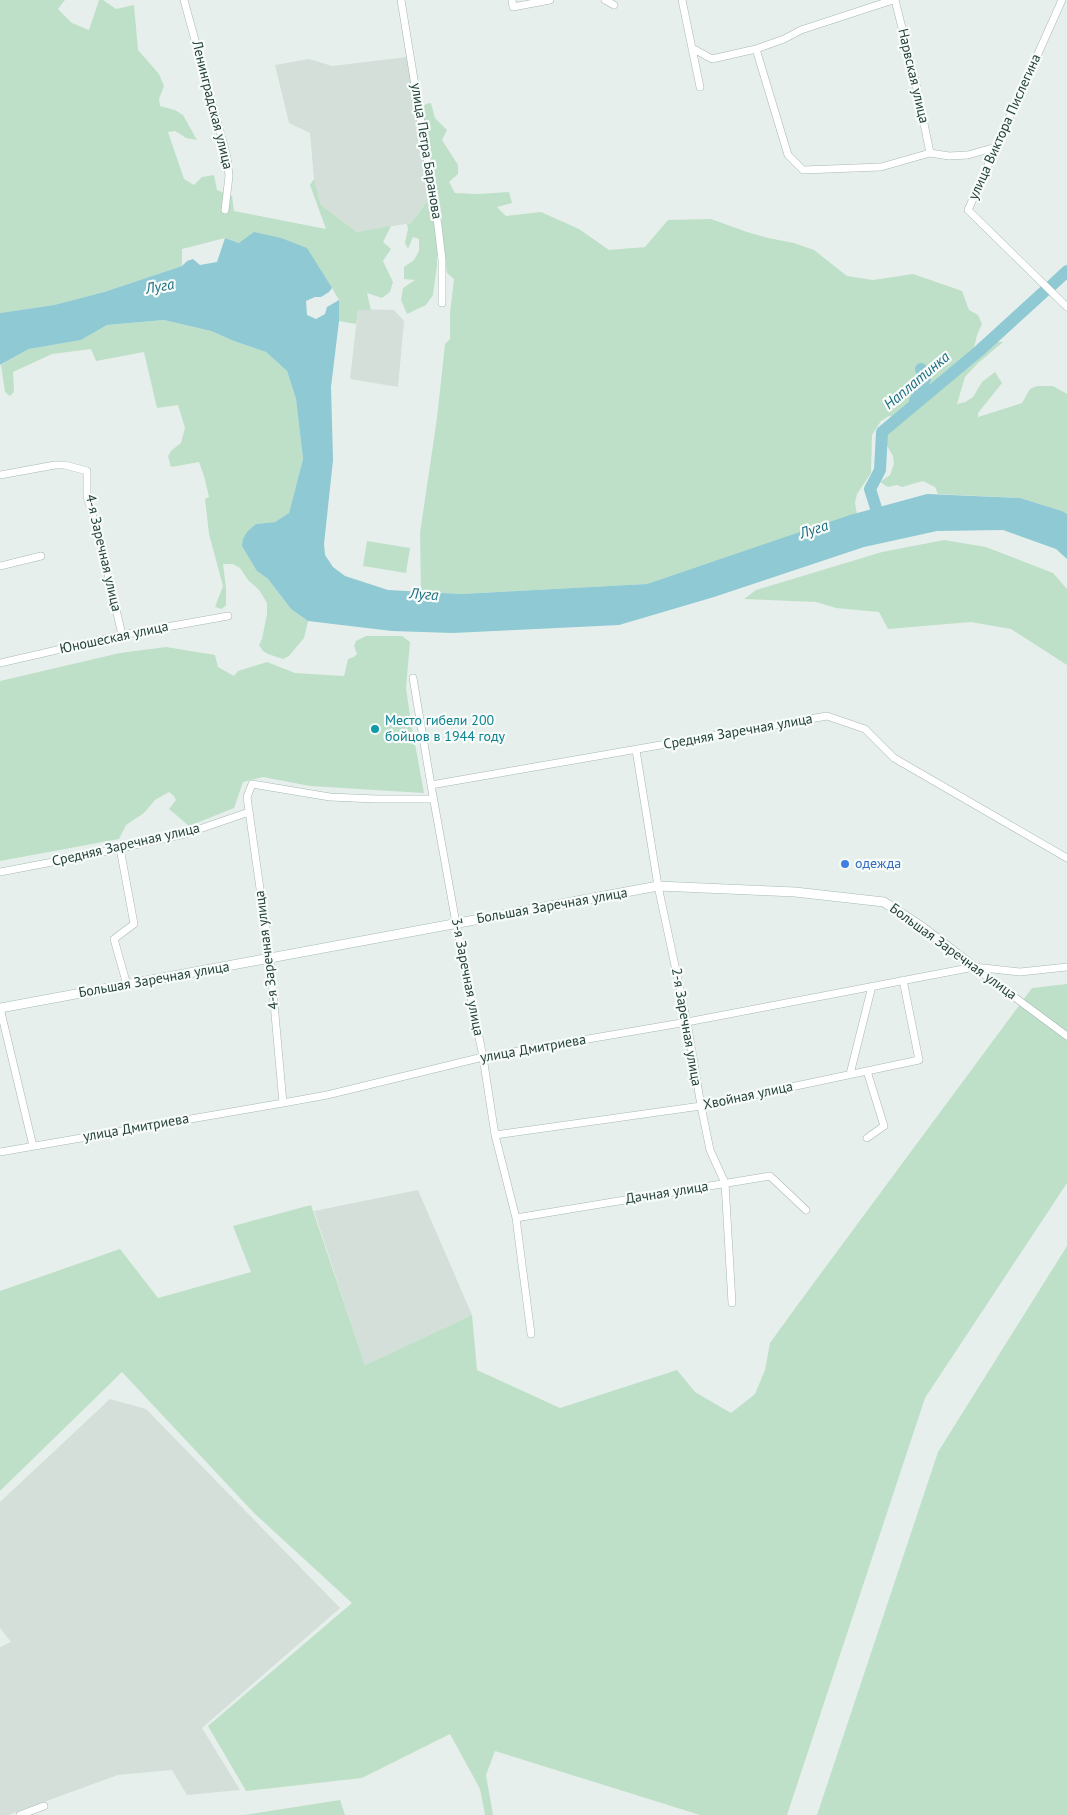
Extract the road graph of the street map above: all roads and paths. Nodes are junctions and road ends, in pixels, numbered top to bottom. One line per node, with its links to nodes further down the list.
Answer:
1 (184, 0): 15 (street, Ленинградская улица)
2 (402, 0): 16 (street, улица Петра Баранова)
3 (512, 0): 4 (street)
4 (550, 0)
5 (605, 0): 9 (street)
6 (682, 0): 10 (street)
7 (894, 0): 11 (street); 14 (street, Нарвская улица)
8 (1062, 0): 13 (street, улица Виктора Пислегина)
9 (614, 6)
10 (692, 48): 11 (street); 12 (street)
11 (756, 49): 14 (street)
12 (700, 87)
13 (996, 147): 14 (street); 17 (street, улица Виктора Пислегина)
14 (930, 153)
15 (225, 210)
16 (442, 303)
17 (1067, 307)
18 (0, 475): 22 (street, 4-я Заречная улица)
19 (42, 556): 20 (street)
20 (0, 566)
21 (228, 616): 22 (street, Юношеская улица)
22 (122, 634): 23 (street, Юношеская улица)
23 (0, 663)
24 (413, 678): 26 (street, 3-я Заречная улица)
25 (636, 750): 26 (street, Средняя Заречная улица); 30 (street, Средняя Заречная улица); 32 (street, 2-я Заречная улица)
26 (431, 785): 27 (street, 3-я Заречная улица)
27 (433, 799): 28 (street, 4-я Заречная улица); 33 (street, 3-я Заречная улица)
28 (249, 812): 29 (street, Средняя Заречная улица); 34 (street, 4-я Заречная улица)
29 (120, 848): 31 (street, Средняя Заречная улица); 38 (street)
30 (1067, 858)
31 (0, 872)
32 (658, 886): 33 (street, Большая Заречная улица); 35 (street, Большая Заречная улица); 41 (street, 2-я Заречная улица)
33 (456, 923): 34 (street, Большая Заречная улица); 43 (street, 3-я Заречная улица)
34 (270, 959): 38 (street, Большая Заречная улица); 46 (street, 4-я Заречная улица)
35 (974, 967): 36 (street, улица Дмитриева); 37 (street, улица Дмитриева); 42 (street, Большая Заречная улица)
36 (1067, 967)
37 (903, 980): 39 (street, улица Дмитриева); 44 (street, Хвойная улица)
38 (127, 985): 40 (street, Большая Заречная улица)
39 (872, 986): 41 (street, улица Дмитриева); 45 (street)
40 (0, 1008): 50 (street)
41 (687, 1022): 43 (street, улица Дмитриева); 47 (street, 2-я Заречная улица)
42 (1067, 1036)
43 (483, 1057): 46 (street, улица Дмитриева); 48 (street, 3-я Заречная улица)
44 (867, 1071): 45 (street, Хвойная улица); 49 (street)
45 (850, 1074): 47 (street, Хвойная улица)
46 (283, 1103): 50 (street, улица Дмитриева)
47 (701, 1106): 48 (street, Хвойная улица); 52 (street, 2-я Заречная улица)
48 (496, 1135): 54 (street, 3-я Заречная улица)
49 (867, 1138)
50 (33, 1146): 51 (street, улица Дмитриева)
51 (0, 1152)
52 (725, 1183): 53 (street, Дачная улица); 54 (street, Дачная улица); 55 (street, 2-я Заречная улица)
53 (806, 1210)
54 (516, 1218): 56 (street, 3-я Заречная улица)
55 (732, 1303)
56 (531, 1334)
57 (44, 1806): 58 (street)
58 (20, 1815)

